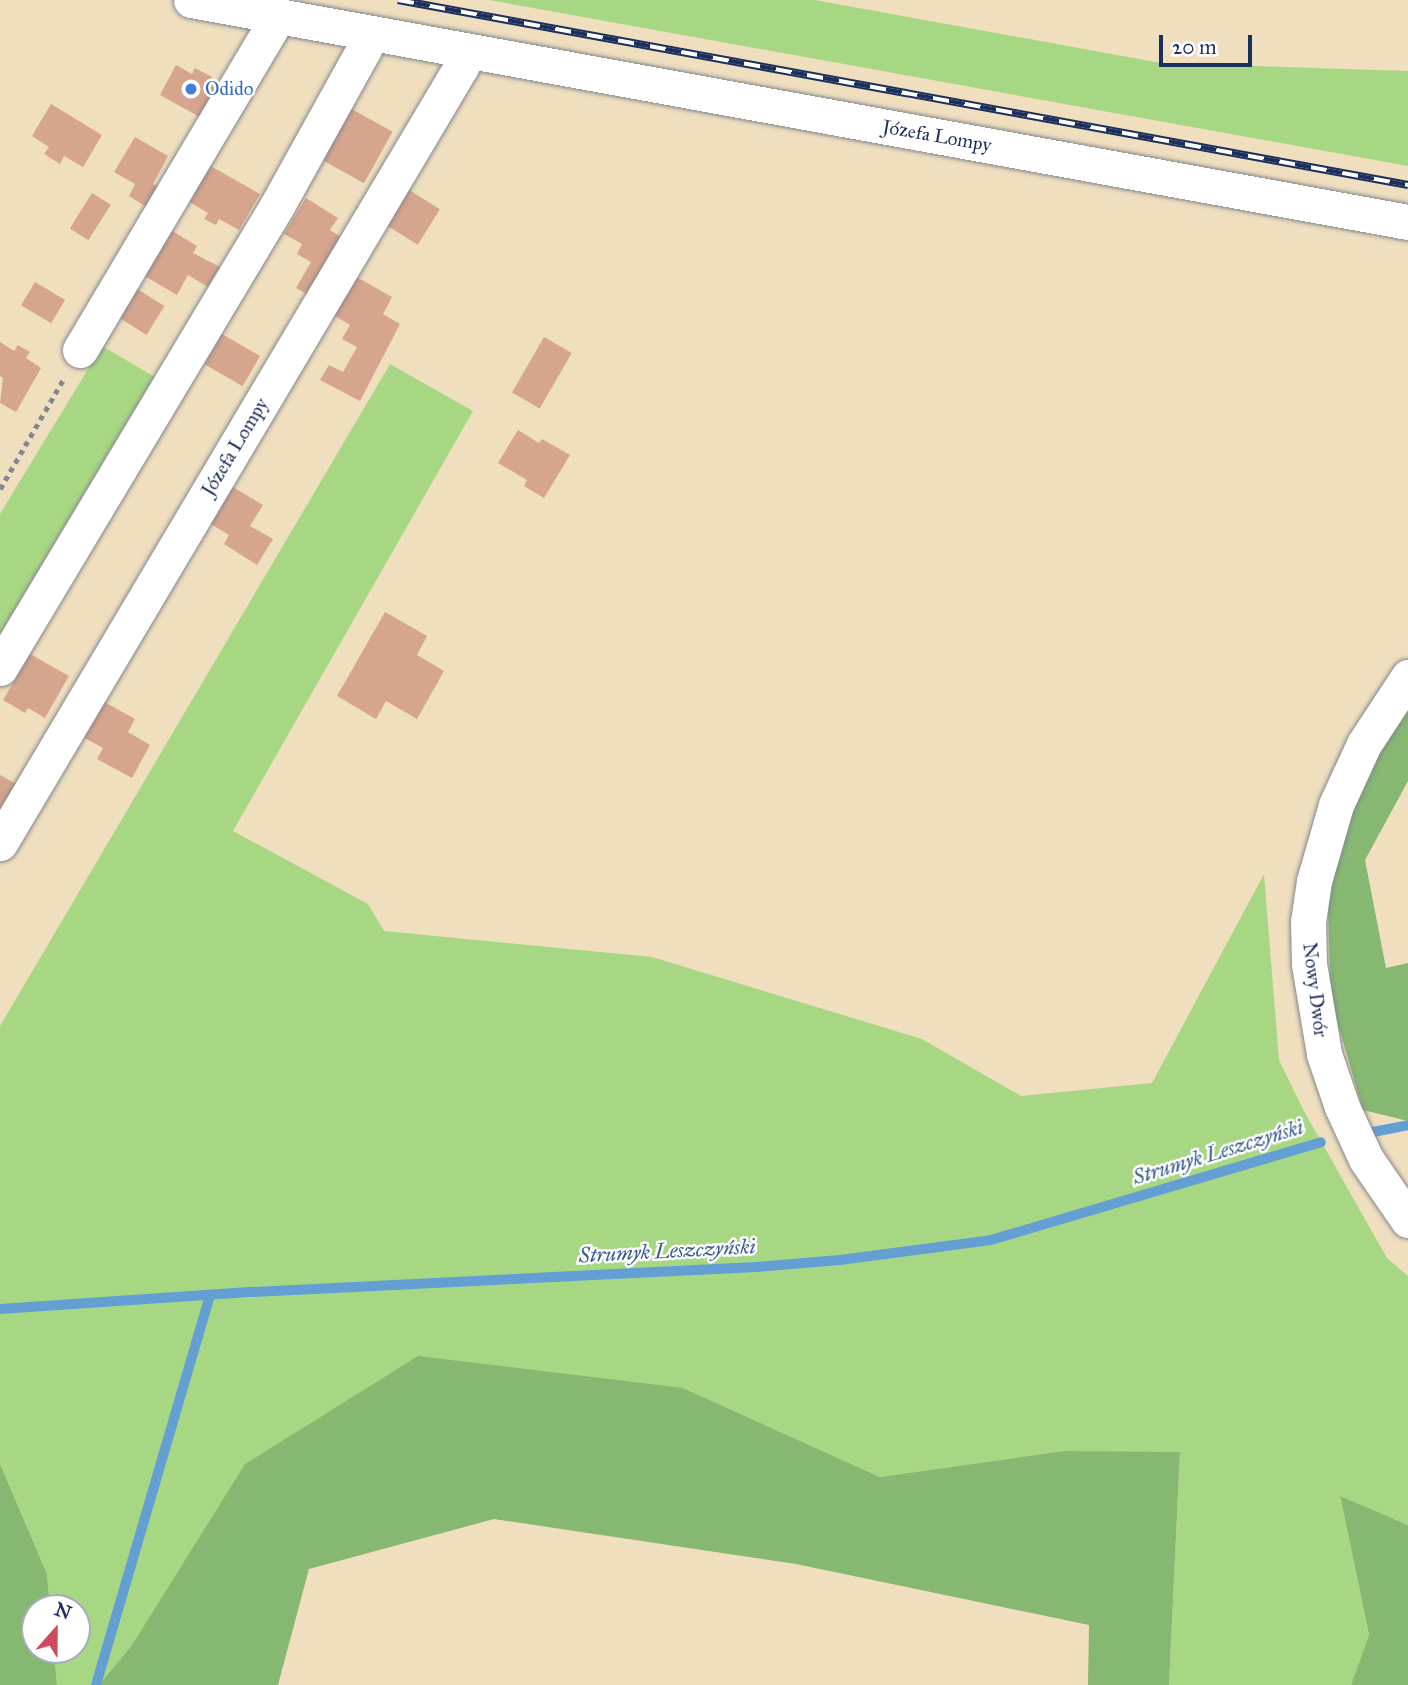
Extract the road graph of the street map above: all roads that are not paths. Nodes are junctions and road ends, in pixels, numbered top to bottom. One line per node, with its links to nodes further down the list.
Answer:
1 (191, 0): 2 (street, Józefa Lompy)
2 (276, 15): 3 (street, Józefa Lompy); 6 (street)
3 (370, 33): 4 (street, Józefa Lompy); 7 (street)
4 (466, 51): 5 (street, Józefa Lompy); 9 (street, Józefa Lompy)
5 (1408, 222)
6 (80, 349)
7 (0, 668)
8 (1408, 677): 10 (street, Nowy Dwór)
9 (0, 843)
10 (1408, 1220)

